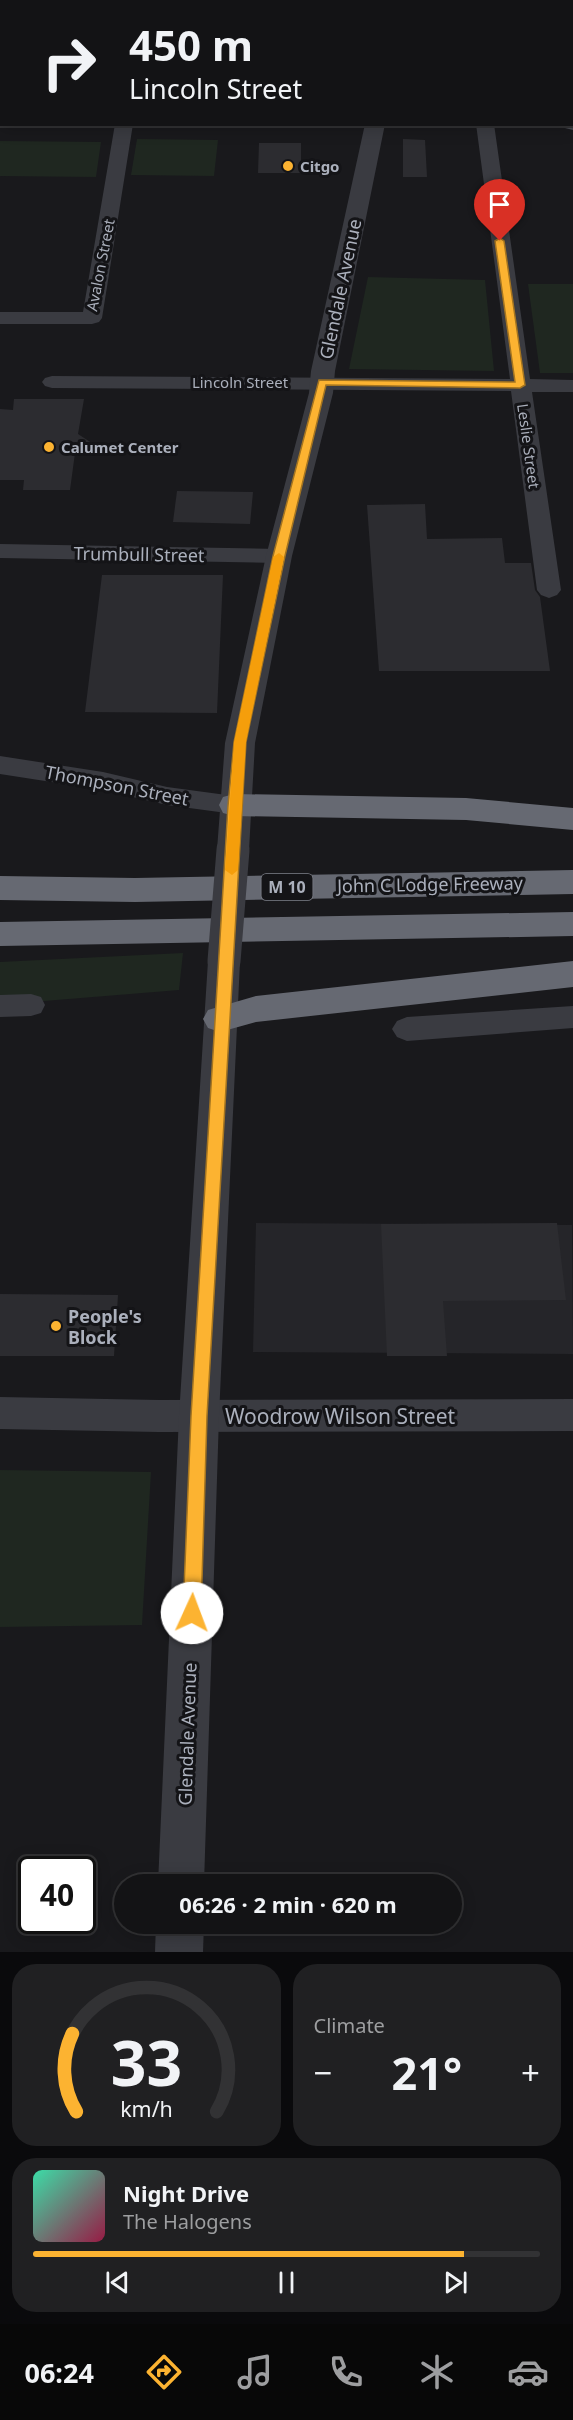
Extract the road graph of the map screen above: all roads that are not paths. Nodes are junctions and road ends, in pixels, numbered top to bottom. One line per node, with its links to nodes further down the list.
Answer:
1 (124, 126): 4 (street, Avalon Street)
2 (375, 126): 6 (street, Glendale Avenue)
3 (485, 126): 7 (street, Leslie Street)
4 (0, 318)
5 (52, 382): 6 (street, Lincoln Street)
6 (322, 382): 7 (street, Lincoln Street); 10 (street, Glendale Avenue)
7 (520, 385): 8 (street, Lincoln Street); 11 (street, Leslie Street)
8 (573, 386)
9 (0, 552): 10 (street, Trumbull Street)
10 (279, 556): 13 (street, Glendale Avenue)
11 (549, 590)
12 (0, 765): 13 (street, Thompson Street)
13 (234, 806): 14 (highway); 23 (street, Glendale Avenue, bridge)
14 (573, 819)
15 (573, 882): 16 (highway, John C Lodge Freeway / M 10)
16 (0, 888)
17 (573, 924): 18 (highway)
18 (0, 934)
19 (573, 974): 23 (highway)
20 (31, 1005): 21 (street)
21 (0, 1006)
22 (573, 1017): 24 (street)
23 (220, 1019): 27 (street, Glendale Avenue)
24 (407, 1029)
25 (0, 1413): 27 (street, Woodrow Wilson Street)
26 (573, 1415): 27 (street, Woodrow Wilson Street)
27 (199, 1416): 28 (street, Glendale Avenue)
28 (181, 1874)
29 (180, 1934): 30 (street)
30 (179, 1952)

